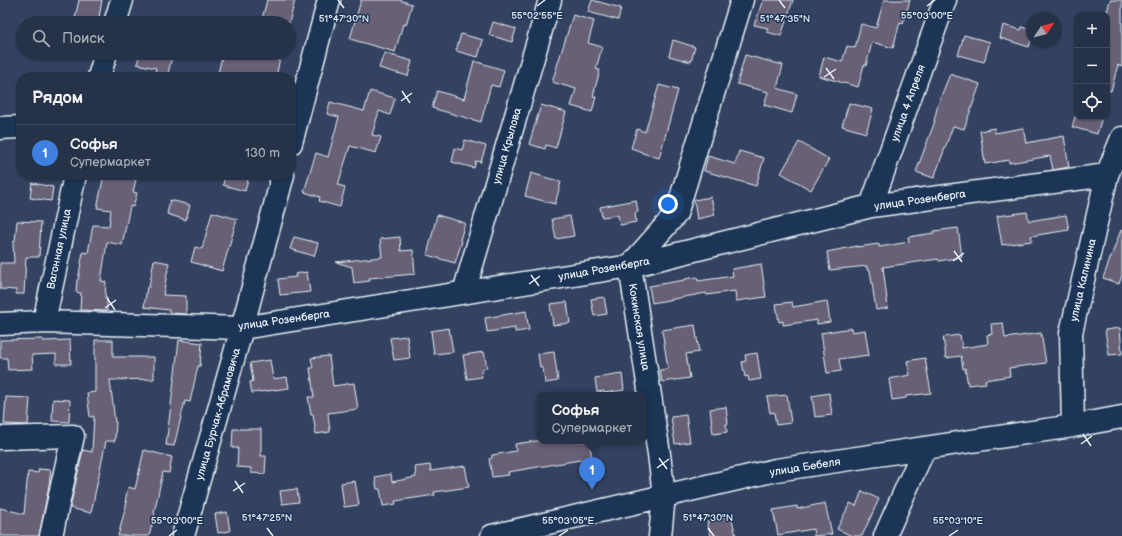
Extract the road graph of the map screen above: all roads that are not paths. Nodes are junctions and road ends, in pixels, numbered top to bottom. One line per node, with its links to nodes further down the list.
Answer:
1 (122, 0): 6 (street)
2 (329, 0): 9 (street)
3 (550, 0): 18 (street, улица Крылова)
4 (742, 0): 17 (street)
5 (945, 0): 16 (street, улица 4 Апреля)
6 (117, 16)
7 (104, 60): 8 (street)
8 (100, 72)
9 (296, 124)
10 (16, 127): 11 (street)
11 (0, 128)
12 (1122, 138): 13 (street, улица Калинина)
13 (1107, 175): 16 (street, улица Розенберга); 23 (street, улица Калинина)
14 (74, 180): 19 (street, Вагонная улица)
15 (281, 180): 21 (street, улица Бурчак-Абрамовича)
16 (871, 206): 17 (street, улица Розенберга)
17 (630, 266): 18 (street, улица Розенберга); 26 (street, Кокинская улица)
18 (464, 292): 21 (street, улица Розенберга)
19 (44, 322): 20 (street, улица Розенберга); 21 (street, улица Розенберга)
20 (0, 324)
21 (242, 328): 28 (street, улица Бурчак-Абрамовича)
22 (1122, 417): 23 (street, улица Бебеля)
23 (1073, 426): 25 (street, улица Бебеля)
24 (0, 438): 27 (street)
25 (924, 448): 26 (street, улица Бебеля); 31 (street)
26 (664, 496): 29 (street, улица Бебеля); 30 (street, Кокинская улица)
27 (51, 536)
28 (183, 536)
29 (492, 536)
30 (660, 536)
31 (886, 536)

